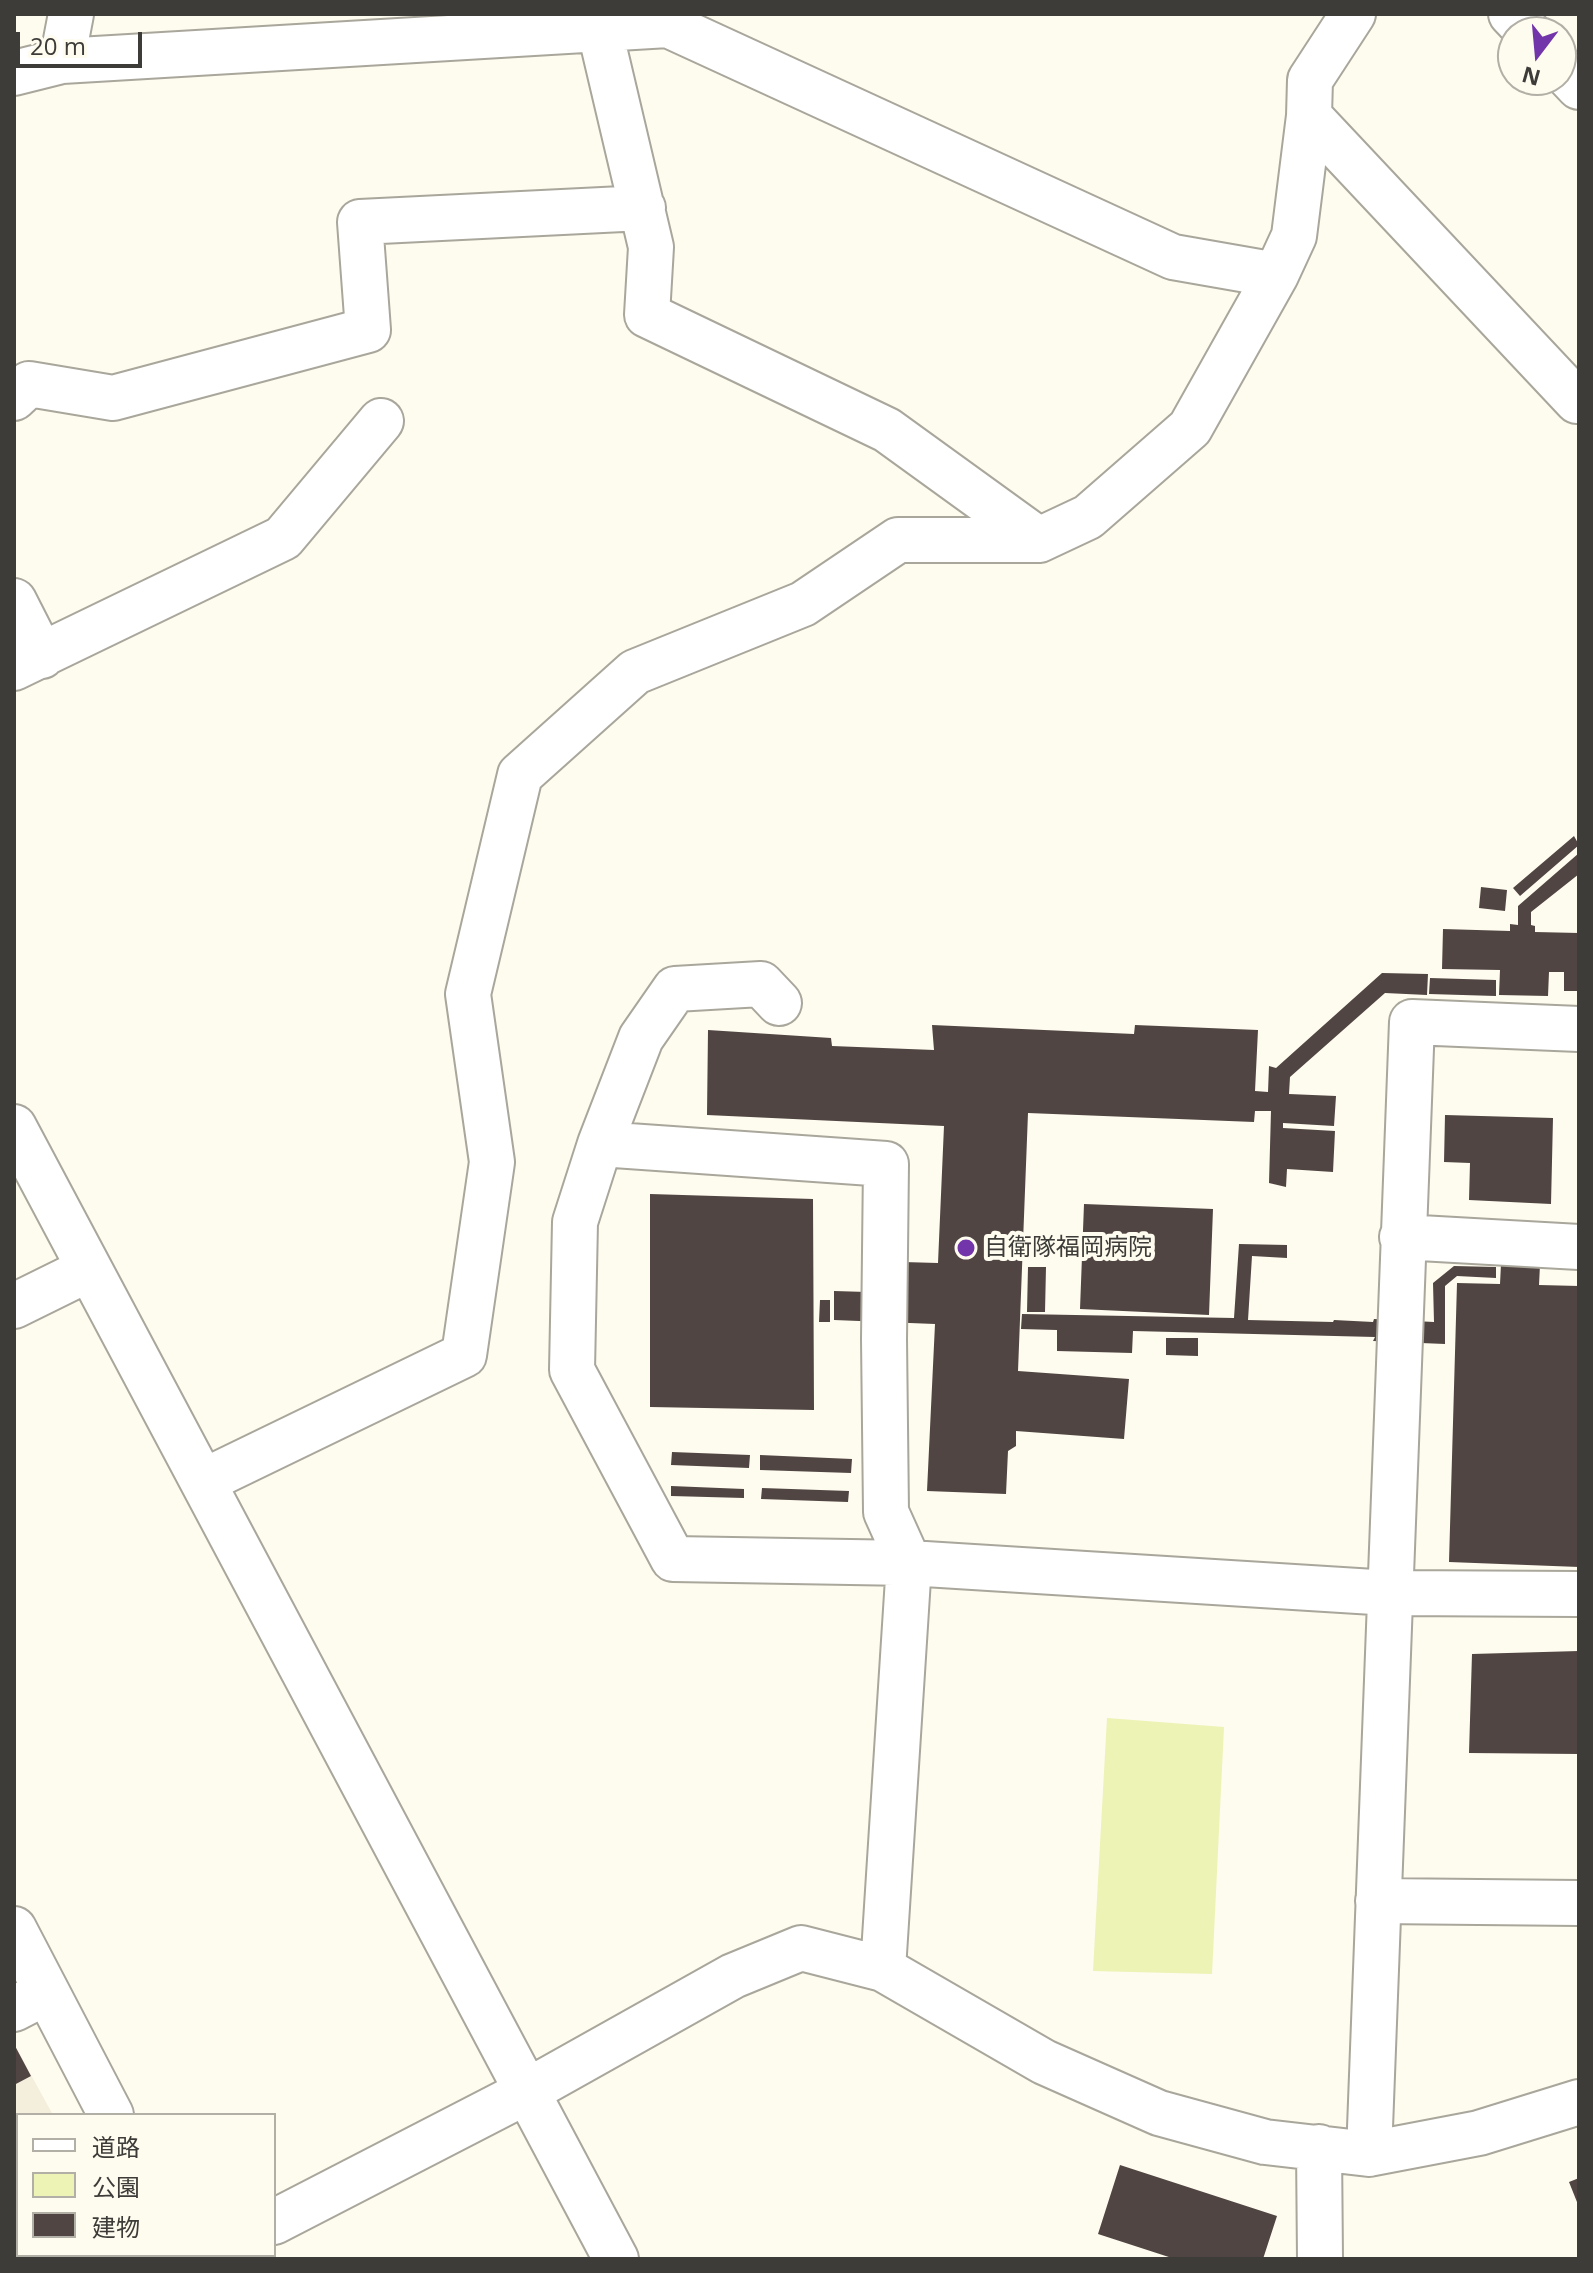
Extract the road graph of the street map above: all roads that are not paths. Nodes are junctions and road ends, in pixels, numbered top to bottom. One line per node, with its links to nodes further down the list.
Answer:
1 (71, 14): 4 (street)
2 (1353, 14): 6 (street)
3 (598, 21): 4 (street); 7 (street); 8 (street)
4 (62, 61): 5 (street)
5 (14, 73)
6 (1309, 116): 8 (street); 10 (street)
7 (643, 208): 9 (street); 12 (street)
8 (1276, 275): 12 (street)
9 (14, 398)
10 (1577, 401)
11 (381, 421): 14 (street)
12 (1039, 540): 23 (street)
13 (14, 601): 14 (street)
14 (28, 662)
15 (779, 1003): 18 (street)
16 (1579, 1029): 19 (street)
17 (14, 1127): 21 (street)
18 (600, 1144): 24 (street); 24 (street)
19 (1402, 1237): 20 (street); 25 (street)
20 (1579, 1247)
21 (89, 1269): 22 (street); 23 (street)
22 (14, 1306)
23 (204, 1481): 32 (street)
24 (909, 1563): 25 (street); 30 (street)
25 (1390, 1593): 26 (street); 27 (street)
26 (1579, 1594)
27 (1378, 1901): 28 (street); 36 (street)
28 (1579, 1903)
29 (14, 1929): 31 (street)
30 (883, 1969): 32 (street); 35 (street)
31 (30, 2001): 34 (street)
32 (526, 2092): 37 (street); 38 (street)
33 (1579, 2102): 36 (street)
34 (110, 2113)
35 (1319, 2147): 36 (street); 39 (street)
36 (1369, 2154)
37 (276, 2221)
38 (616, 2259)
39 (1320, 2259)

